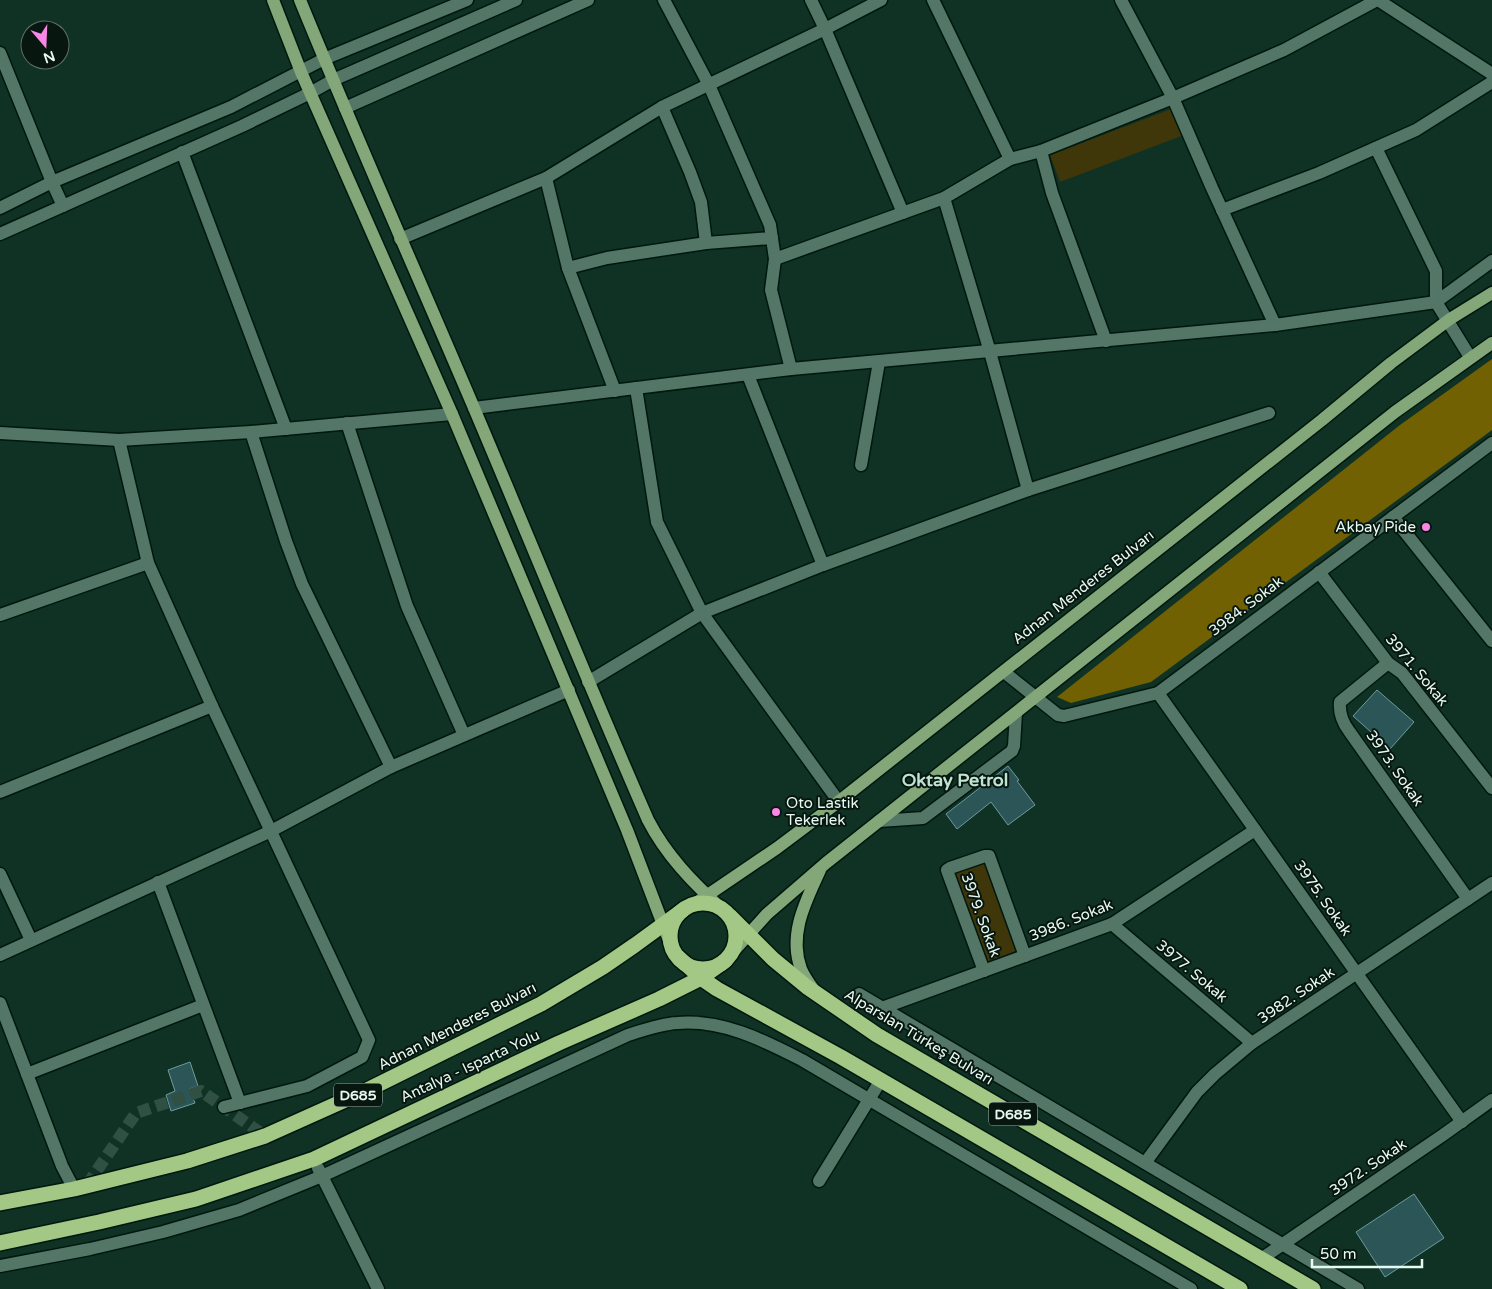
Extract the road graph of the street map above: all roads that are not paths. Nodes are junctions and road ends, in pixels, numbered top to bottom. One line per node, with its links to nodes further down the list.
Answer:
1 (273, 0): 15 (main road)
2 (300, 0): 14 (main road)
3 (468, 0): 14 (street)
4 (516, 0): 17 (street)
5 (588, 0): 23 (street)
6 (664, 0): 19 (street)
7 (811, 0): 12 (street)
8 (881, 0): 12 (street)
9 (933, 0): 27 (street)
10 (1121, 0): 21 (street)
11 (1377, 0): 16 (street); 21 (street)
12 (825, 29): 19 (street); 34 (street)
13 (0, 54): 29 (street)
14 (324, 59): 15 (street); 17 (main road)
15 (301, 72): 20 (main road); 29 (street)
16 (1492, 74)
17 (333, 80): 20 (street); 23 (main road)
18 (1492, 82): 24 (street)
19 (709, 85): 22 (street); 36 (street)
20 (310, 93): 26 (street); 57 (main road)
21 (1173, 98): 25 (street); 33 (street)
22 (662, 107): 28 (street); 38 (street)
23 (345, 108): 37 (main road)
24 (1376, 148): 33 (street); 43 (street)
25 (1041, 151): 27 (street); 46 (street)
26 (182, 152): 31 (street); 59 (street)
27 (1010, 159): 30 (street)
28 (546, 178): 37 (street); 41 (street)
29 (52, 182): 31 (street); 32 (street)
30 (944, 198): 34 (street); 48 (street)
31 (63, 206): 35 (street)
32 (0, 208)
33 (1222, 210): 45 (street)
34 (903, 213): 39 (street)
35 (0, 234)
36 (772, 238): 38 (street); 39 (street)
37 (400, 239): 55 (main road)
38 (706, 242): 41 (street)
39 (775, 259): 51 (street)
40 (1492, 261): 43 (street)
41 (568, 268): 54 (street)
42 (1492, 293): 44 (main road, Adnan Menderes Bulvarı)
43 (1436, 302): 44 (street); 45 (street)
44 (1448, 321): 49 (street); 74 (main road, Adnan Menderes Bulvarı)
45 (1275, 325): 46 (street)
46 (1106, 341): 48 (street)
47 (1492, 342): 49 (main road)
48 (990, 352): 50 (street); 65 (street)
49 (1470, 357): 78 (main road)
50 (879, 362): 51 (street); 64 (street)
51 (791, 369): 52 (street)
52 (748, 375): 53 (street); 68 (street)
53 (636, 388): 54 (street); 70 (street)
54 (615, 391): 55 (street)
55 (474, 408): 57 (main road); 75 (main road)
56 (1269, 413): 65 (street)
57 (452, 414): 58 (street); 76 (main road)
58 (347, 423): 59 (street); 81 (street)
59 (286, 429): 60 (street)
60 (251, 432): 62 (street); 82 (street)
61 (0, 433): 62 (street)
62 (120, 440): 67 (street)
63 (1492, 443): 66 (street, 3984. Sokak)
64 (861, 465)
65 (1028, 490): 68 (street)
66 (1393, 517): 69 (street, 3984. Sokak); 72 (street)
67 (148, 563): 71 (street); 79 (street)
68 (823, 565): 70 (street)
69 (1319, 572): 73 (street, 3971. Sokak); 77 (street, 3984. Sokak)
70 (702, 613): 75 (street); 85 (street)
71 (0, 615)
72 (1492, 641)
73 (1388, 663): 83 (street, 3971. Sokak); 94 (street, 3973. Sokak)
74 (1004, 672): 78 (street, 3984. Sokak); 85 (main road, Adnan Menderes Bulvarı)
75 (588, 682): 93 (main road)
76 (568, 690): 81 (street); 98 (main road)
77 (1158, 693): 78 (street, 3984. Sokak); 87 (street, 3975. Sokak)
78 (1036, 697): 80 (main road)
79 (212, 706): 84 (street); 88 (street)
80 (1016, 713): 86 (main road); 86 (street)
81 (464, 735): 82 (street)
82 (391, 767): 88 (street)
83 (1492, 788)
84 (0, 792)
85 (838, 802): 93 (main road, Adnan Menderes Bulvarı)
86 (879, 821): 89 (main road)
87 (1255, 830): 97 (street, 3986. Sokak); 106 (street, 3975. Sokak)
88 (271, 831): 91 (street); 118 (street)
89 (822, 866): 99 (main road); 108 (main road)
90 (0, 874): 100 (street)
91 (158, 882): 100 (street); 111 (street)
92 (1492, 883): 94 (street, 3982. Sokak)
93 (708, 896): 95 (main road, Adnan Menderes Bulvarı); 96 (main road)
94 (1468, 899): 106 (street, 3982. Sokak)
95 (688, 907): 96 (highway); 98 (highway, Adnan Menderes Bulvarı / D685); 101 (highway)
96 (726, 912): 99 (highway, Alparslan Türkeş Bulvarı / D685); 104 (highway)
97 (1112, 924): 103 (street, 3986. Sokak); 113 (street, 3977. Sokak)
98 (663, 926): 101 (main road); 125 (highway, Adnan Menderes Bulvarı / D685)
99 (748, 934): 104 (main road); 108 (highway, Alparslan Türkeş Bulvarı / D685)
100 (31, 940): 102 (street)
101 (675, 953): 104 (highway); 107 (highway, D685)
102 (0, 955)
103 (1025, 956): 105 (street, 3986. Sokak); 105 (street, 3979. Sokak)
104 (728, 957): 107 (highway, Antalya - Isparta Yolu / D685)
105 (984, 971): 112 (street, 3986. Sokak)
106 (1357, 973): 113 (street, 3982. Sokak); 120 (street, 3975. Sokak)
107 (701, 978): 115 (highway, D685); 121 (highway, Antalya - Isparta Yolu / D685)
108 (816, 994): 129 (highway, Alparslan Türkeş Bulvarı / D685)
109 (859, 994): 112 (street)
110 (0, 1004): 114 (street)
111 (204, 1005): 114 (street); 118 (street)
112 (882, 1008): 122 (street)
113 (1252, 1043): 122 (street, 3982. Sokak)
114 (27, 1074): 125 (street)
115 (881, 1080): 116 (street); 133 (highway, D685)
116 (869, 1100): 123 (street); 124 (street); 132 (street)
117 (1492, 1100): 120 (street, 3972. Sokak)
118 (240, 1103): 119 (street)
119 (224, 1107)
120 (1462, 1122): 128 (street, 3972. Sokak)
121 (314, 1159): 123 (street); 127 (highway, Antalya - Isparta Yolu / D685)
122 (1145, 1164): 128 (street)
123 (322, 1176): 130 (street); 131 (street)
124 (819, 1181)
125 (74, 1189): 126 (highway, Adnan Menderes Bulvarı / D685)
126 (0, 1203)
127 (0, 1243)
128 (1283, 1244): 129 (street, 3972. Sokak); 135 (street)
129 (1261, 1259): 134 (highway, Alparslan Türkeş Bulvarı / D685)
130 (0, 1266)
131 (378, 1289)
132 (1191, 1289)
133 (1240, 1289)
134 (1313, 1289)
135 (1358, 1289)

